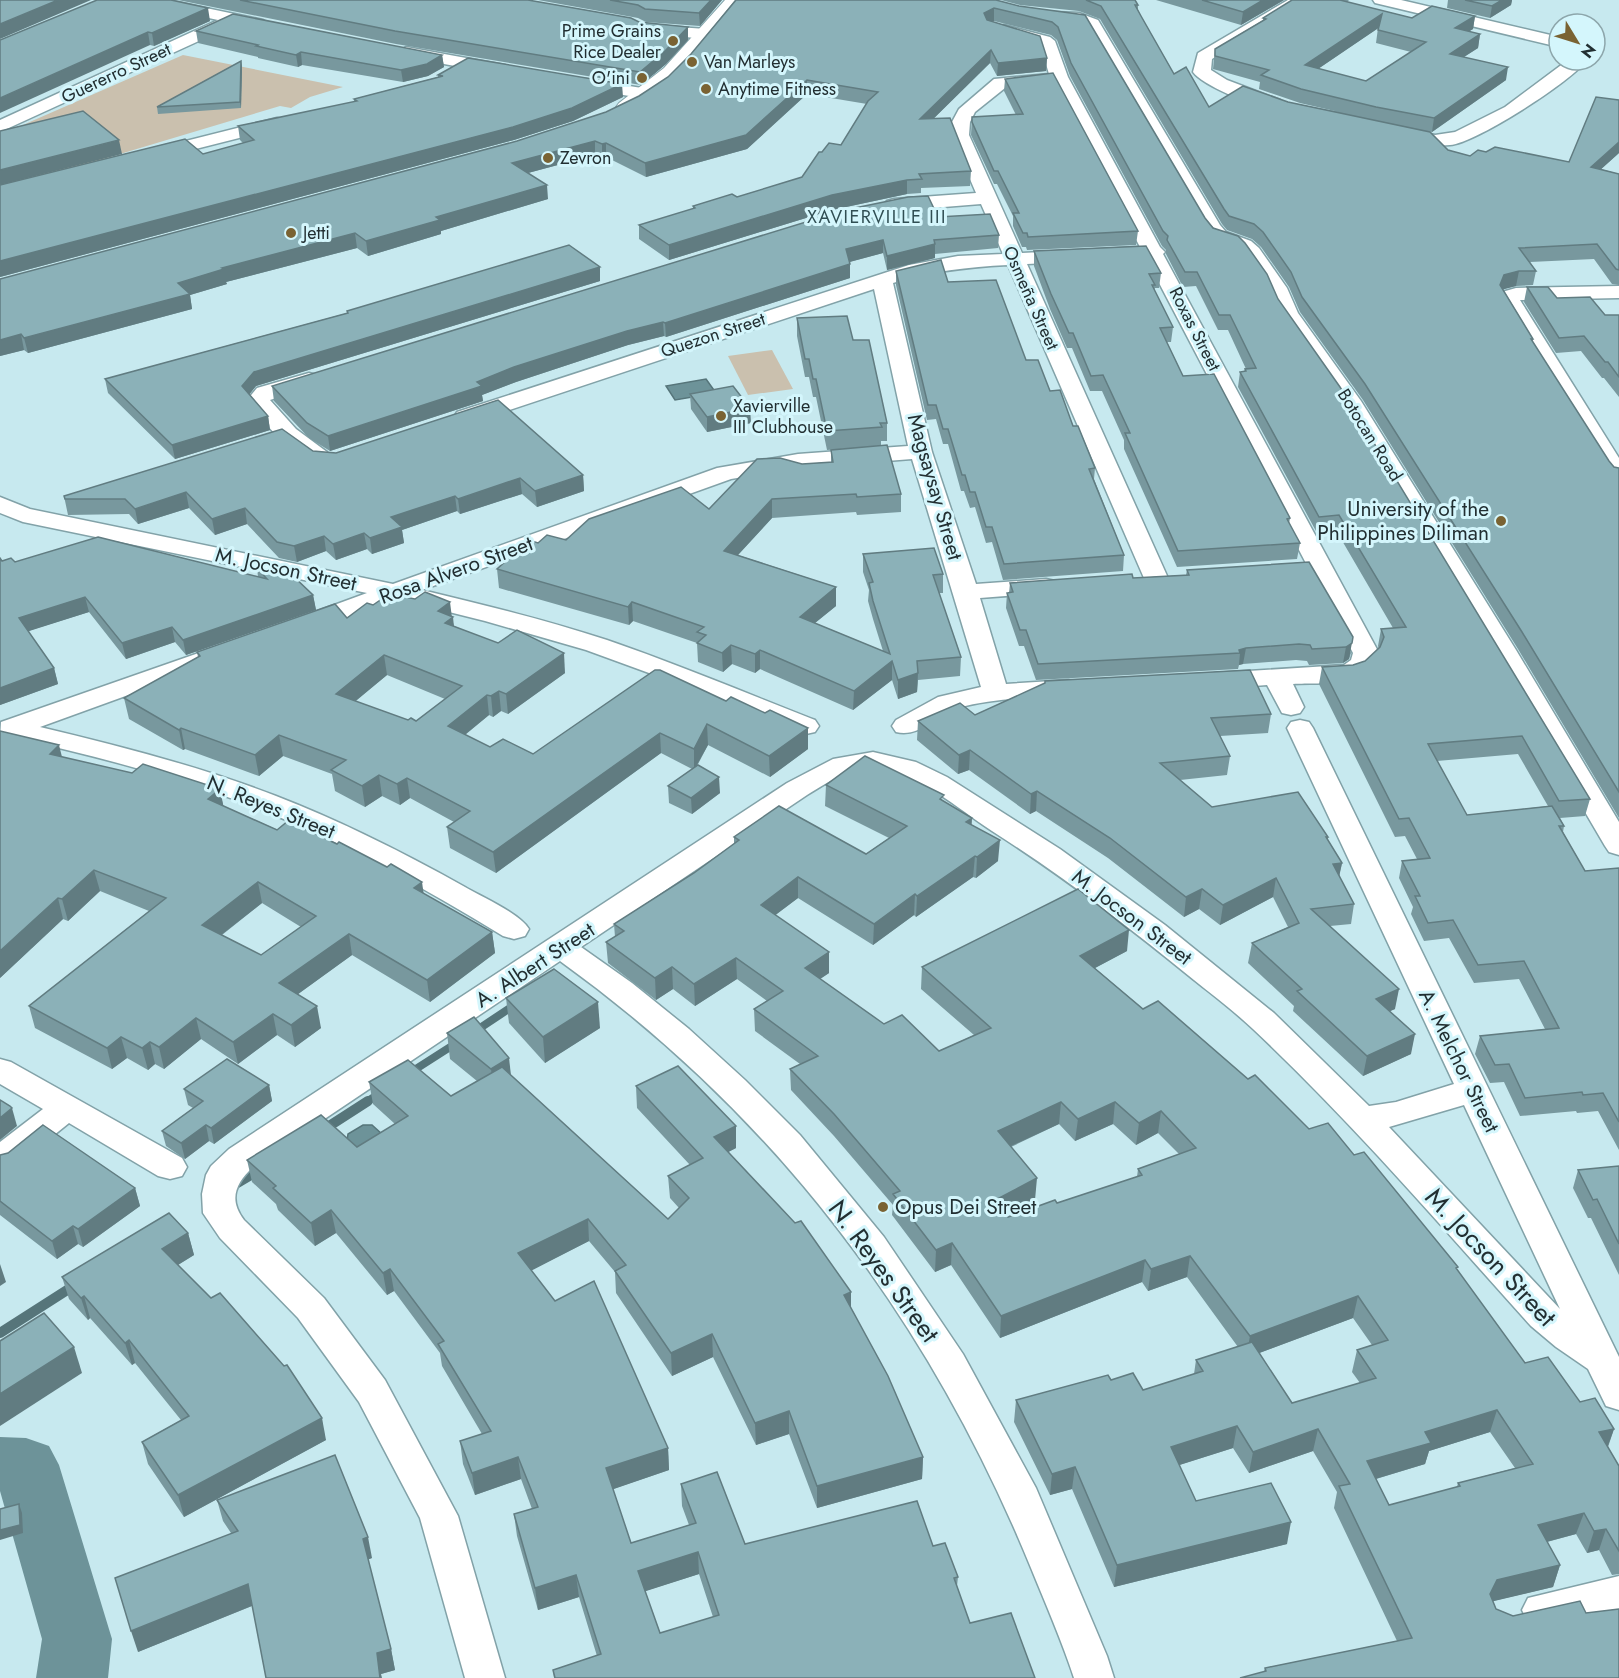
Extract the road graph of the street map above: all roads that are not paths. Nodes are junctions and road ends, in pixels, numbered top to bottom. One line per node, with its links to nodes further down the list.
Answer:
1 (145, 0): 6 (street)
2 (735, 0): 10 (main road)
3 (1299, 0): 20 (street)
4 (1381, 0): 11 (street)
5 (1028, 13): 56 (street, Botocan Road)
6 (233, 19): 7 (street); 23 (street, Guererro Street)
7 (280, 28)
8 (993, 28): 17 (street, Roxas Street)
9 (663, 30): 10 (street)
10 (706, 34): 19 (main road)
11 (1547, 39)
12 (385, 48): 13 (street)
13 (467, 63): 14 (street); 16 (street)
14 (512, 71)
15 (1563, 72): 24 (street)
16 (447, 76)
17 (1059, 77): 26 (street, Osmeña Street); 28 (street, Roxas Street)
18 (568, 81): 19 (street)
19 (648, 94): 21 (main road)
20 (1293, 109)
21 (604, 117)
22 (290, 119): 25 (street)
23 (0, 127)
24 (1383, 130)
25 (142, 157)
26 (987, 198): 27 (street); 29 (street, Osmeña Street)
27 (874, 209)
28 (1155, 252): 29 (street, Quezon Street); 48 (street, Roxas Street)
29 (1013, 260): 30 (street, Quezon Street); 42 (street, Osmeña Street)
30 (882, 280): 33 (street, Quezon Street); 36 (street, Magsaysay Street)
31 (1619, 292): 38 (street)
32 (333, 372): 34 (street)
33 (451, 422)
34 (288, 434): 35 (street); 37 (street)
35 (266, 441)
36 (921, 452): 44 (street, Rosa Alvero Street); 45 (street, Magsaysay Street)
37 (338, 459)
38 (1619, 476)
39 (67, 502): 41 (street)
40 (0, 504): 41 (street, M. Jocson Street)
41 (12, 518): 44 (street, M. Jocson Street)
42 (1156, 578)
43 (1073, 584): 45 (street)
44 (397, 592): 46 (street, Rosa Alvero Street); 52 (street, M. Jocson Street)
45 (966, 592): 51 (street, Magsaysay Street)
46 (288, 630)
47 (234, 649): 54 (street)
48 (1277, 678): 49 (street); 60 (street, A. Melchor Street)
49 (1195, 682)
50 (1089, 687): 51 (street)
51 (995, 692): 53 (street)
52 (806, 726)
53 (905, 726)
54 (5, 730): 57 (street, N. Reyes Street)
55 (870, 760): 58 (street, A. Albert Street); 62 (street, M. Jocson Street)
56 (1619, 846)
57 (514, 929)
58 (562, 948): 69 (street, A. Albert Street); 70 (street, N. Reyes Street)
59 (0, 1070): 61 (street)
60 (1473, 1090): 62 (street); 65 (street, A. Melchor Street)
61 (66, 1108): 63 (street); 64 (street)
62 (1364, 1119): 65 (street, M. Jocson Street)
63 (0, 1160)
64 (170, 1167)
65 (1602, 1359): 66 (street, A. Melchor Street)
66 (1619, 1395)
67 (1619, 1593): 68 (street)
68 (1505, 1617)
69 (485, 1678)
70 (1094, 1678)

